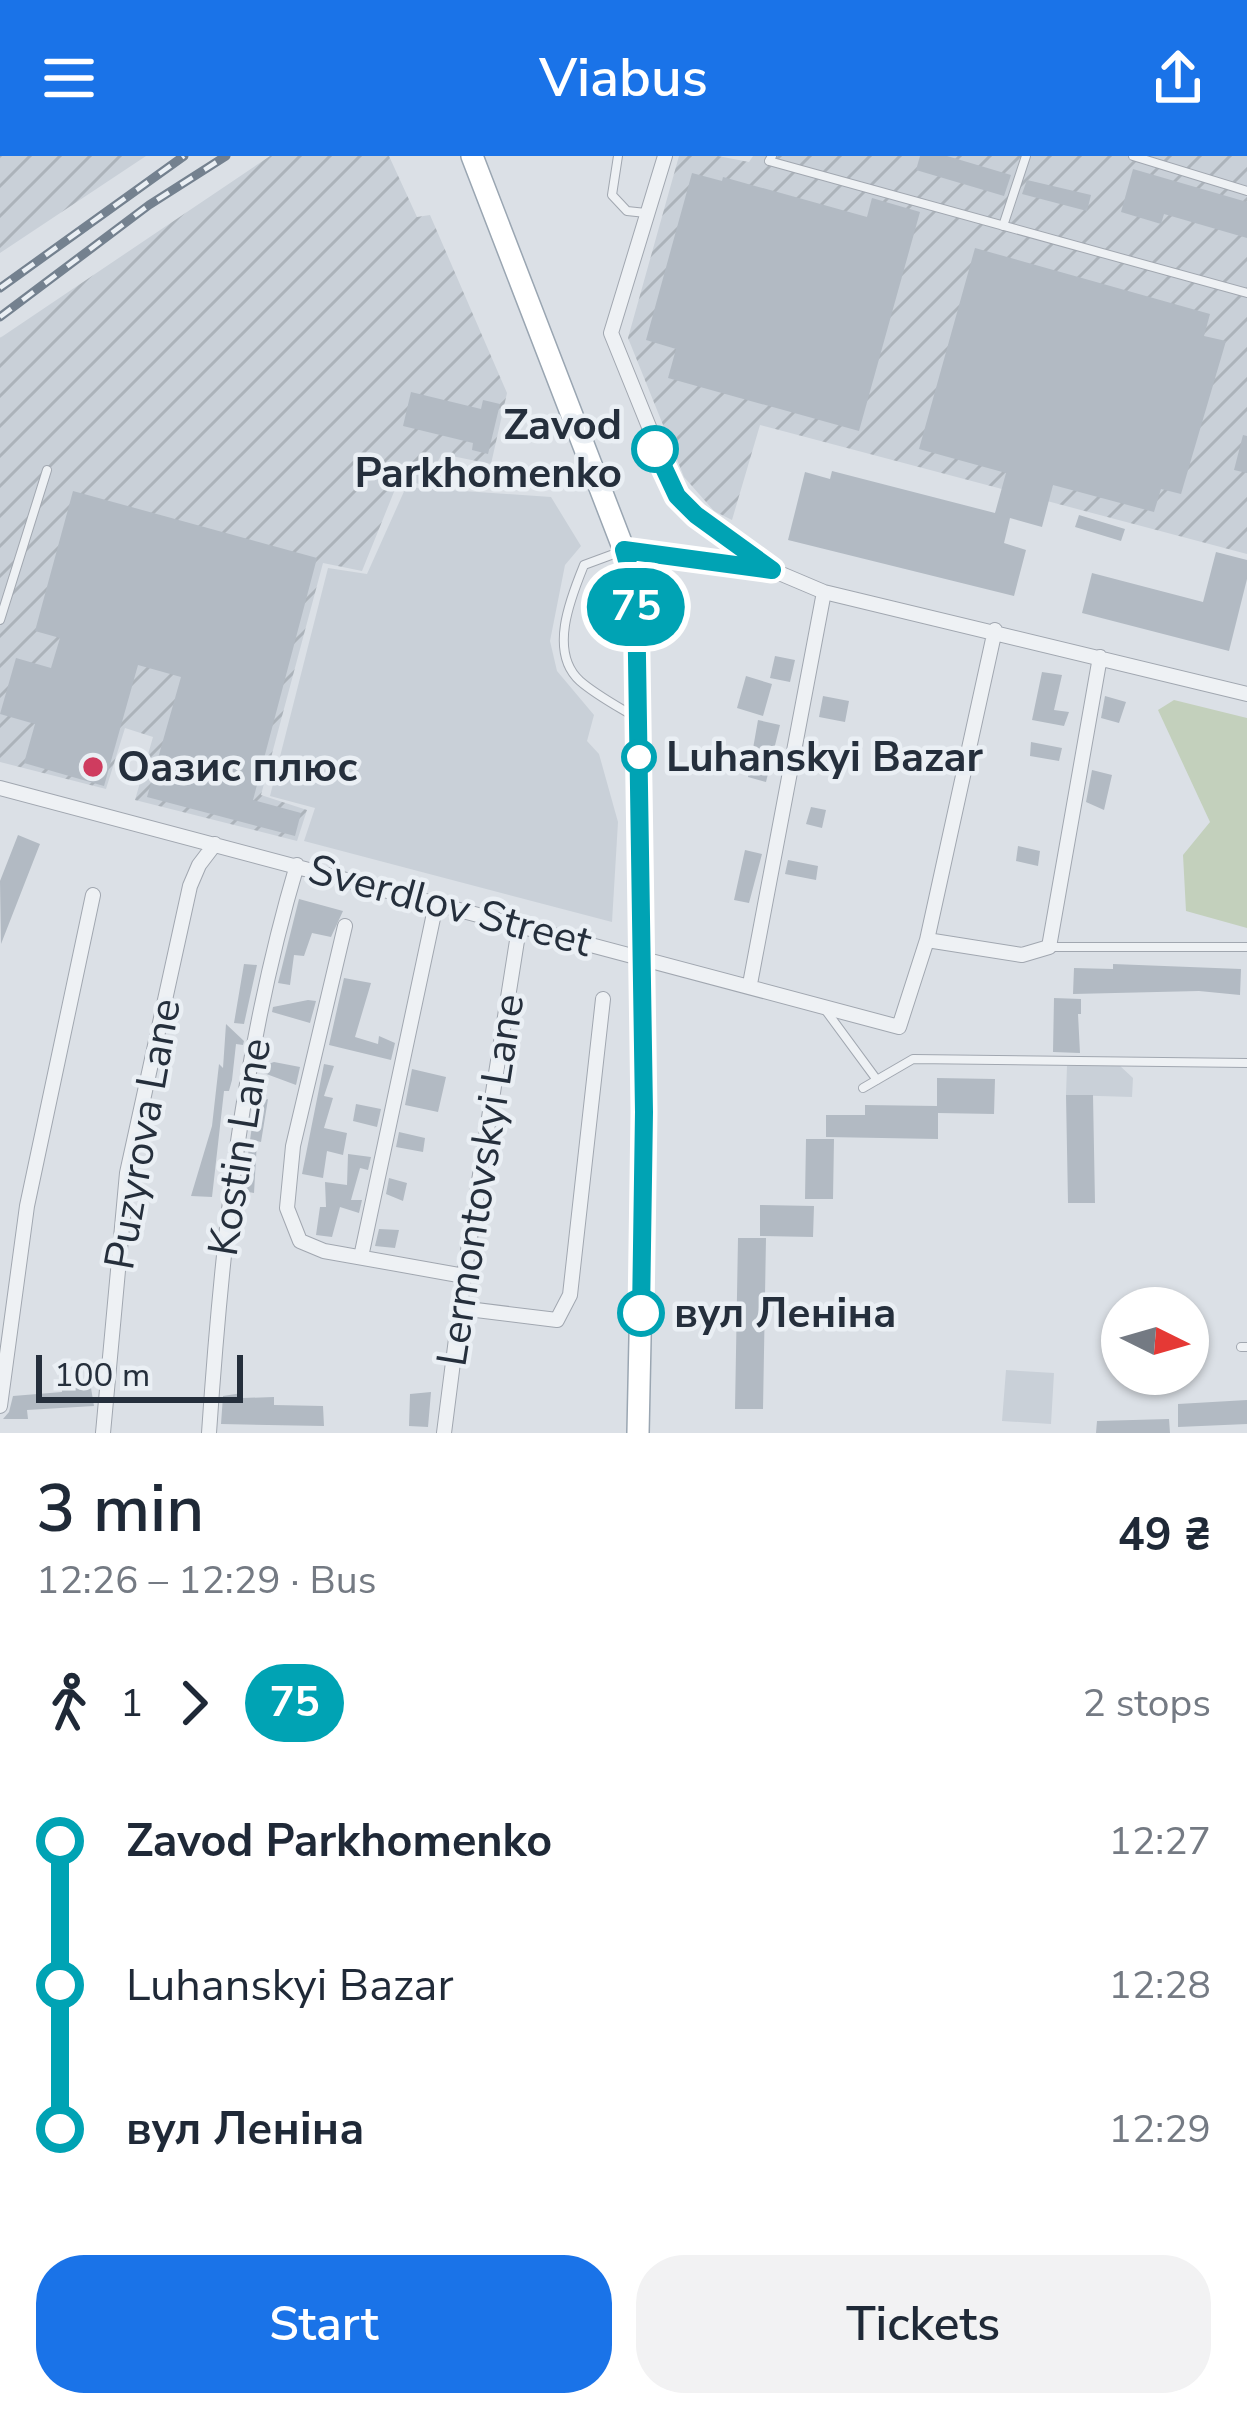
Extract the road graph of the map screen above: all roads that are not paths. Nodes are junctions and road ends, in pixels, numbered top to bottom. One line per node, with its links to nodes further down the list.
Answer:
1 (472, 156): 12 (main road)
2 (617, 156): 8 (lane)
3 (665, 156): 8 (street)
4 (772, 156): 9 (lane)
5 (1026, 156): 9 (lane)
6 (1133, 156): 7 (lane)
7 (1247, 190)
8 (647, 213): 13 (street)
9 (1003, 226): 10 (lane)
10 (1247, 293)
11 (47, 470): 15 (lane)
12 (624, 550): 13 (street); 19 (main road); 19 (lane)
13 (772, 570): 14 (street)
14 (824, 592): 16 (street); 31 (street)
15 (0, 620)
16 (995, 630): 17 (street); 27 (street)
17 (1100, 657): 18 (street); 29 (street)
18 (1247, 694)
19 (639, 720): 30 (main road)
20 (0, 788): 21 (street, Sverdlov Street)
21 (215, 844): 22 (street, Sverdlov Street); 41 (street, Puzyrova Lane)
22 (297, 865): 24 (street, Sverdlov Street); 42 (street, Kostin Lane)
23 (94, 895): 40 (street)
24 (436, 904): 26 (street, Sverdlov Street); 37 (street)
25 (345, 926): 37 (street)
26 (519, 928): 30 (street, Sverdlov Street); 38 (street, Lermontovskyi Lane)
27 (927, 940): 29 (street); 33 (street, Sverdlov Street)
28 (1247, 946): 29 (lane)
29 (1048, 947)
30 (643, 958): 31 (street, Sverdlov Street); 44 (main road)
31 (750, 984): 33 (street, Sverdlov Street)
32 (602, 999): 39 (street)
33 (824, 1007): 35 (lane)
34 (1247, 1063): 35 (lane)
35 (877, 1080): 36 (lane)
36 (863, 1088)
37 (361, 1257): 38 (street)
38 (464, 1276): 39 (street, Lermontovskyi Lane)
39 (460, 1308): 43 (street, Lermontovskyi Lane)
40 (0, 1406)
41 (103, 1433)
42 (209, 1433)
43 (444, 1433)
44 (638, 1433)

